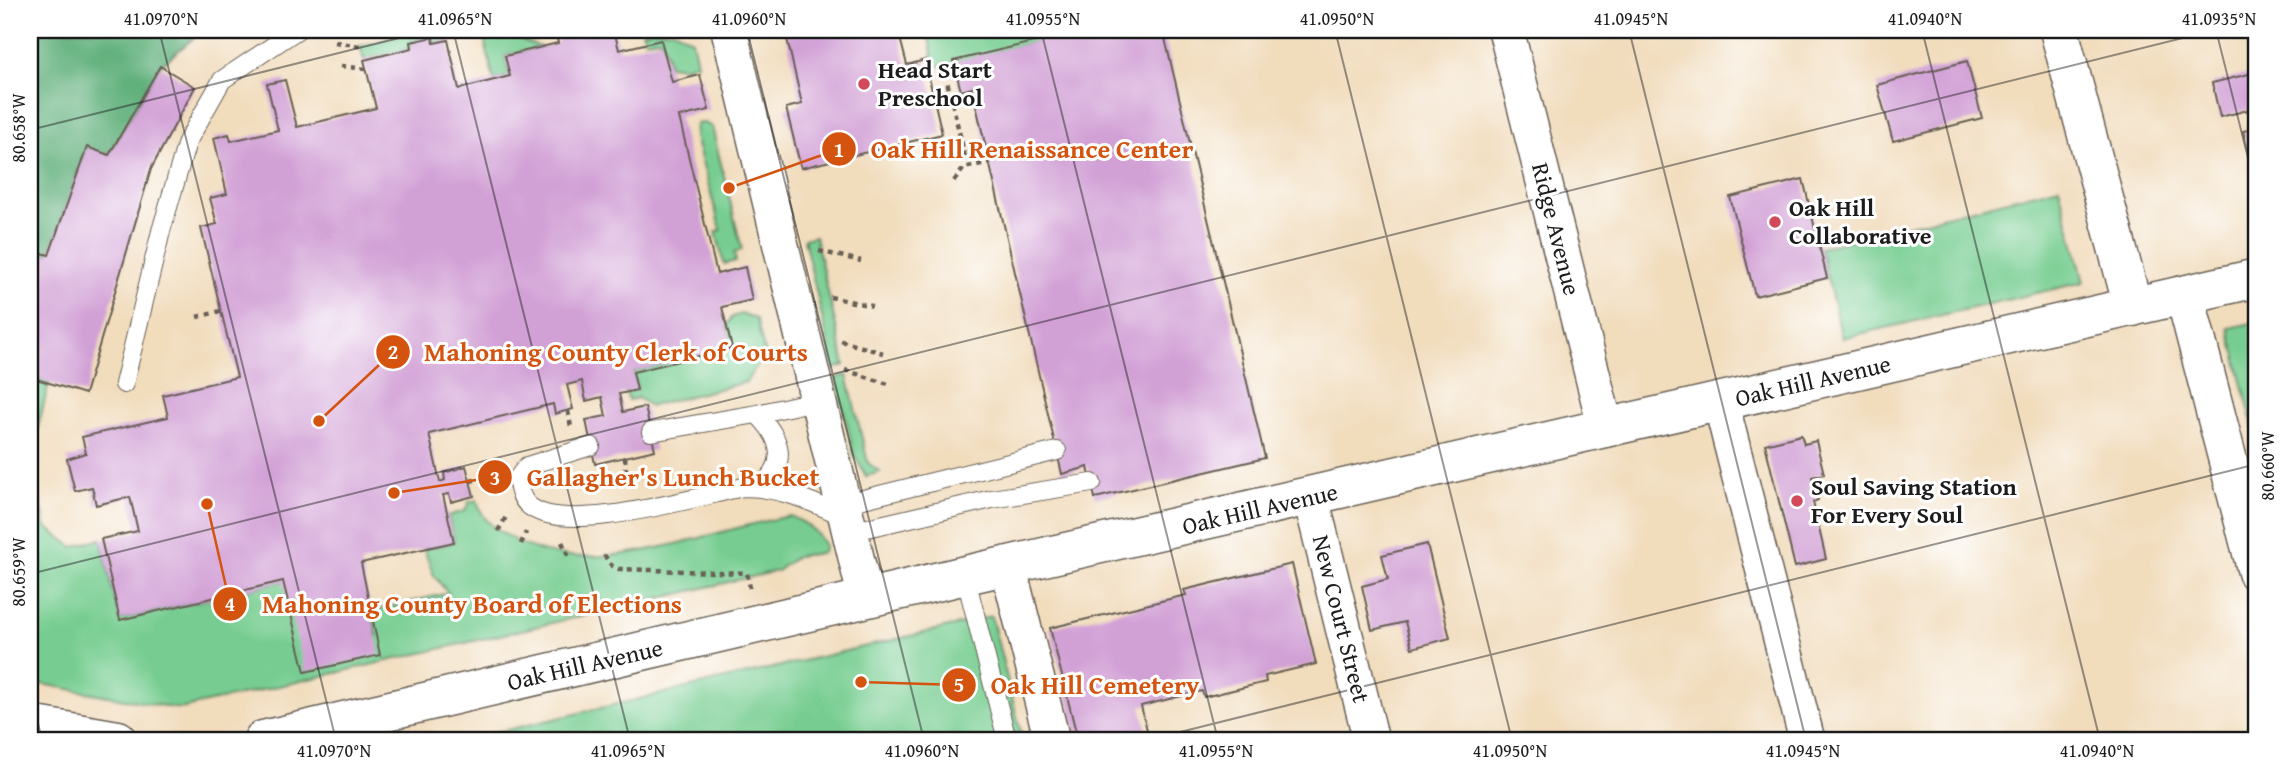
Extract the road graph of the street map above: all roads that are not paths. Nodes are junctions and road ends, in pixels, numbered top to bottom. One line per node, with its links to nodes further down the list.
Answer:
1 (297, 30): 8 (lane)
2 (729, 30): 9 (street)
3 (1506, 30): 12 (street, Ridge Avenue)
4 (2059, 30): 7 (street)
5 (2257, 278): 6 (street, Oak Hill Avenue)
6 (2185, 296): 7 (street, Oak Hill Avenue); 21 (street)
7 (2133, 307): 10 (street, Oak Hill Avenue)
8 (124, 384)
9 (818, 400): 11 (lane); 19 (street)
10 (1721, 403): 12 (street, Oak Hill Avenue); 30 (street)
11 (757, 414): 13 (lane); 17 (lane)
12 (1606, 429): 18 (street, Oak Hill Avenue)
13 (651, 432)
14 (591, 446): 17 (lane)
15 (1057, 451): 19 (lane)
16 (1092, 483): 19 (lane)
17 (760, 487): 19 (lane)
18 (1311, 498): 20 (street, Oak Hill Avenue); 29 (street, New Court Street)
19 (847, 518): 23 (street)
20 (1008, 566): 22 (street, Oak Hill Avenue); 28 (street)
21 (2257, 572)
22 (965, 575): 23 (street, Oak Hill Avenue); 27 (lane)
23 (866, 599): 26 (street, Oak Hill Avenue)
24 (30, 725): 25 (street)
25 (118, 740)
26 (263, 740)
27 (1007, 740)
28 (1052, 740)
29 (1371, 740)
30 (1807, 740)

